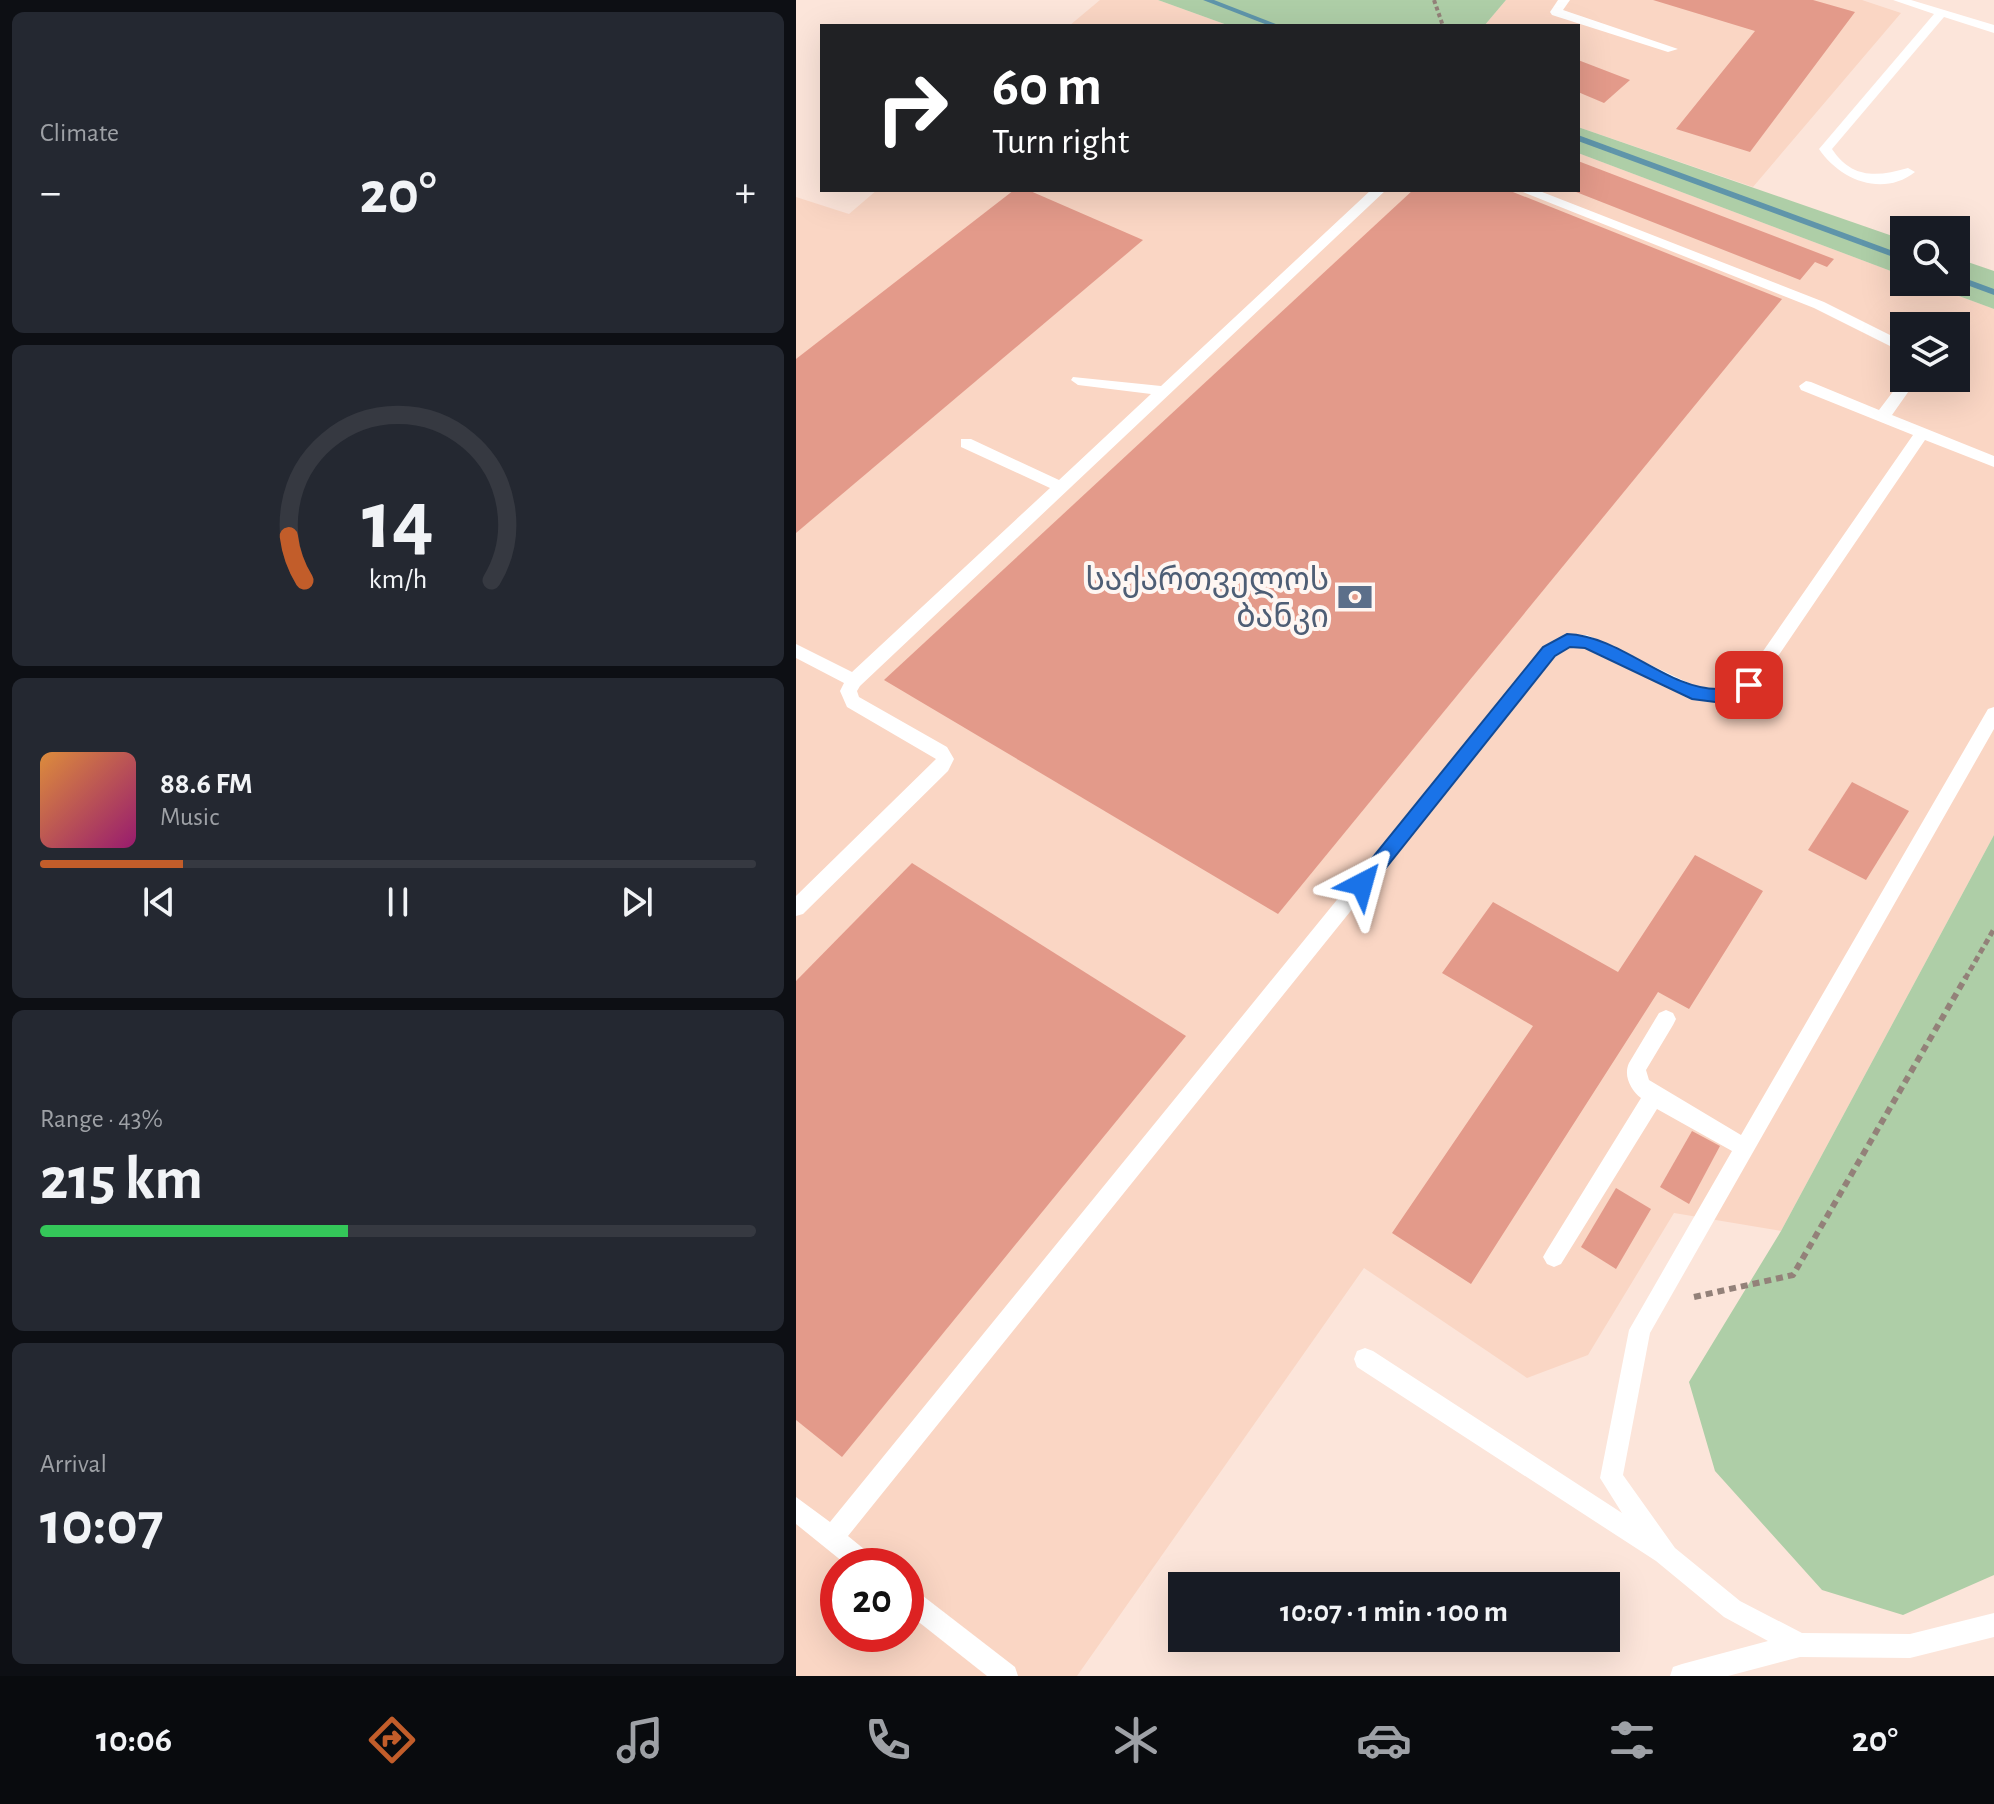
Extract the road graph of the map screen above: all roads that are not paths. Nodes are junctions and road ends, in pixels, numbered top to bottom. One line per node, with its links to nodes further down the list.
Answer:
1 (1564, 0): 5 (lane)
2 (1899, 0): 3 (lane)
3 (1941, 13): 4 (lane); 6 (lane)
4 (1994, 29)
5 (1672, 49)
6 (1908, 172)
7 (1377, 192): 12 (lane)
8 (1530, 192): 9 (lane)
9 (1890, 341)
10 (1078, 380): 12 (lane)
11 (1806, 386): 14 (lane)
12 (1163, 391): 18 (lane)
13 (1901, 392): 14 (lane)
14 (1882, 417): 15 (lane)
15 (1922, 433): 17 (lane); 29 (lane)
16 (966, 443): 18 (lane)
17 (1994, 462)
18 (1061, 487): 20 (lane)
19 (796, 650): 20 (lane)
20 (854, 681): 22 (lane)
21 (1994, 714): 25 (lane)
22 (796, 908)
23 (1666, 1019): 24 (lane)
24 (1654, 1096): 25 (lane); 26 (lane)
25 (1745, 1148): 31 (lane)
26 (1554, 1257)
27 (1365, 1359): 31 (lane)
28 (796, 1509): 29 (lane)
29 (832, 1538): 30 (lane)
30 (844, 1548)
31 (1667, 1556): 34 (lane)
32 (924, 1611): 35 (lane)
33 (1994, 1625): 34 (lane)
34 (1800, 1645): 36 (lane)
35 (1006, 1676)
36 (1682, 1676)

